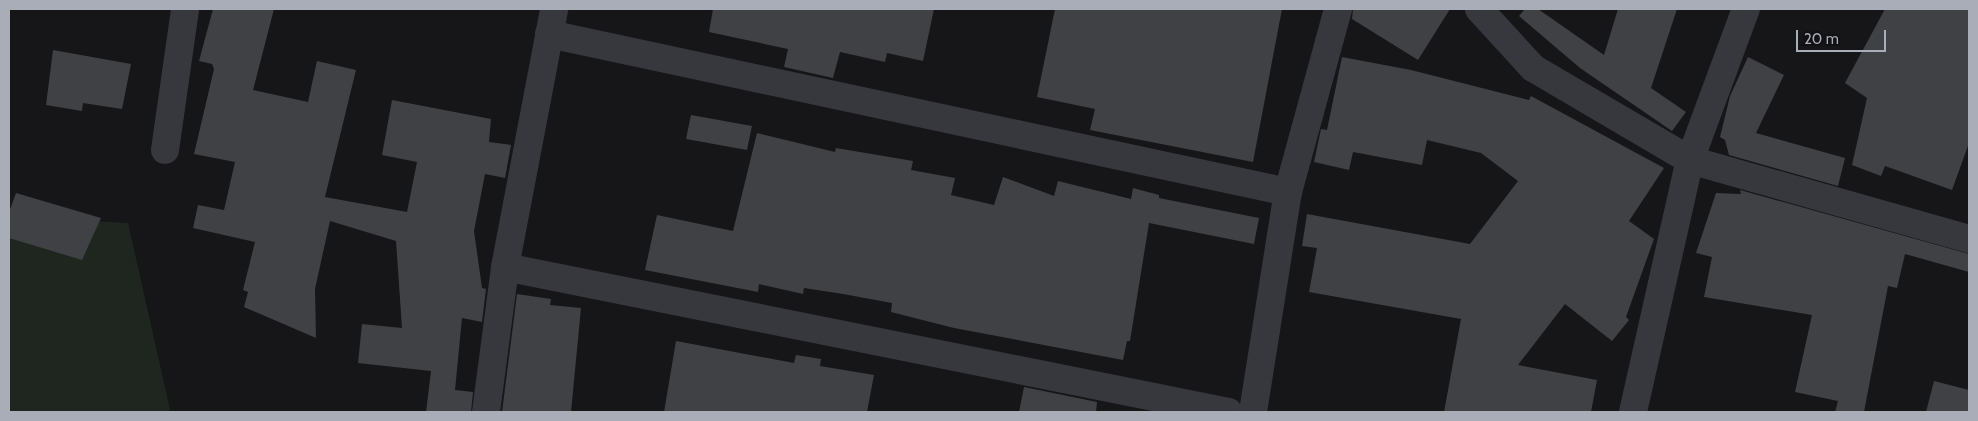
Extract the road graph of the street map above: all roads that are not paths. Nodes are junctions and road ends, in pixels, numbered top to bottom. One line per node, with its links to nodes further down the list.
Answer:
1 (185, 9): 6 (street)
2 (1338, 9): 8 (street)
3 (1479, 9): 7 (street)
4 (1746, 9): 7 (street)
5 (552, 21): 8 (street); 10 (street)
6 (165, 150)
7 (1690, 160): 9 (street); 14 (street)
8 (1288, 192): 13 (street)
9 (1969, 238)
10 (505, 267): 11 (street); 12 (street)
11 (486, 412)
12 (1229, 412)
13 (1253, 412)
14 (1633, 412)

